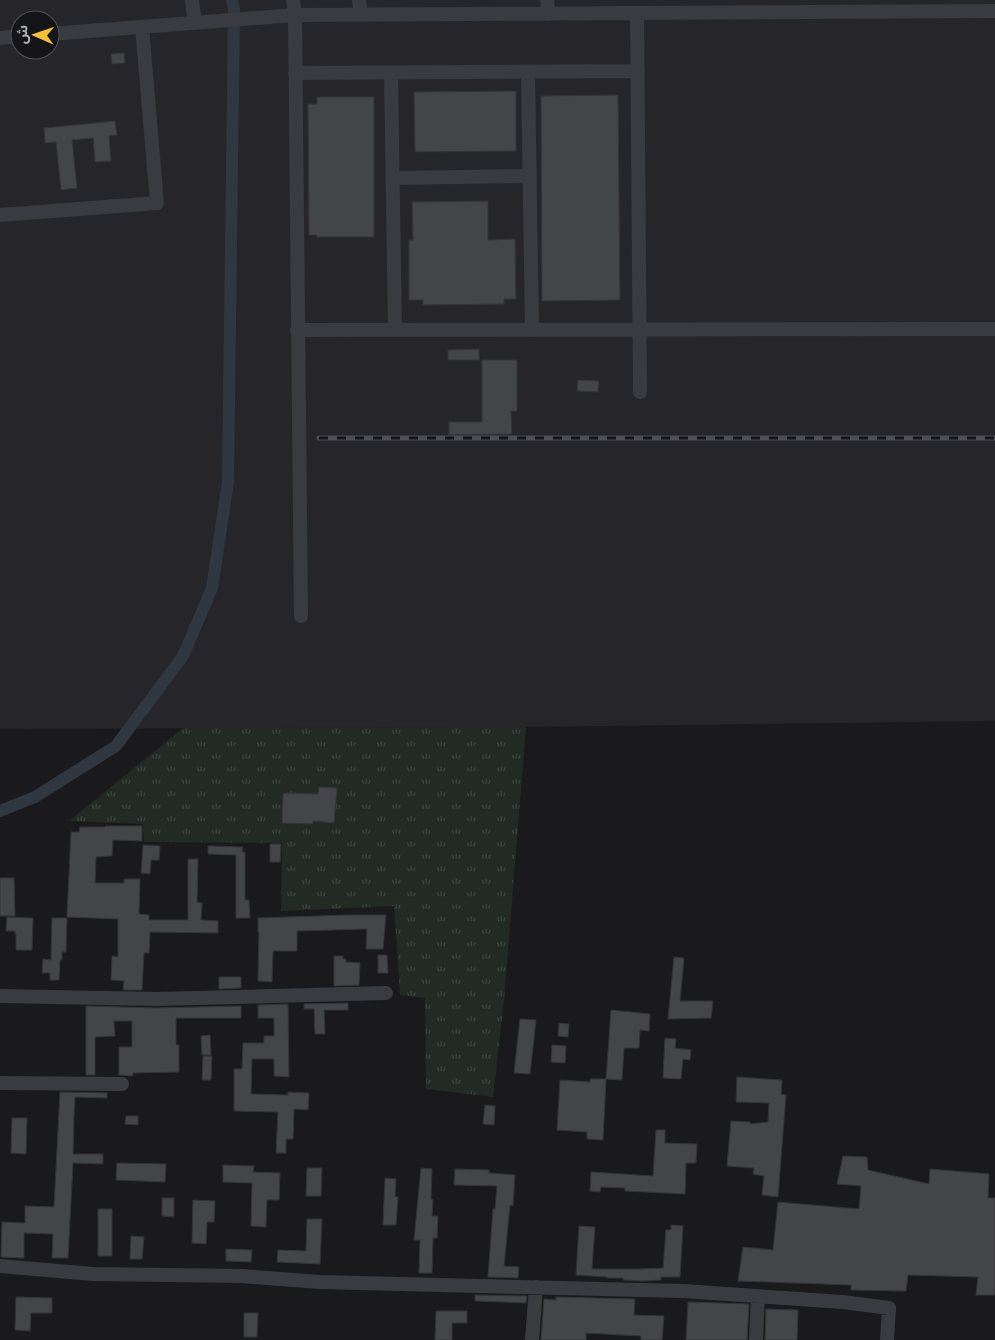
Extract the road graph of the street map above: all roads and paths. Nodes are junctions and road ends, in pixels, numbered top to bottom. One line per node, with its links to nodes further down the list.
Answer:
1 (192, 0): 9 (street)
2 (293, 0): 7 (street)
3 (359, 0): 8 (street)
4 (548, 7): 6 (street); 8 (street)
5 (995, 11): 6 (street)
6 (637, 13): 12 (street)
7 (295, 15): 8 (street); 9 (street); 14 (street)
8 (360, 15)
9 (195, 23): 10 (street)
10 (142, 27): 11 (street); 18 (street)
11 (60, 33)
12 (638, 71): 13 (street); 23 (street)
13 (528, 72): 15 (street); 16 (street)
14 (295, 73): 15 (street); 20 (street)
15 (391, 73): 17 (street)
16 (530, 176): 17 (street); 22 (street)
17 (393, 178): 21 (street)
18 (0, 215)
19 (995, 329): 23 (street)
20 (297, 330): 21 (street); 25 (street)
21 (395, 330): 22 (street)
22 (532, 330): 23 (street)
23 (639, 330): 24 (street)
24 (640, 392)
25 (301, 616)
26 (386, 993): 27 (street)
27 (0, 996)
28 (0, 1083): 29 (street)
29 (122, 1084)
30 (0, 1266): 31 (street)
31 (536, 1287): 32 (street); 33 (street)
32 (758, 1296): 34 (street); 35 (street)
33 (532, 1340)
34 (756, 1340)
35 (887, 1340)

